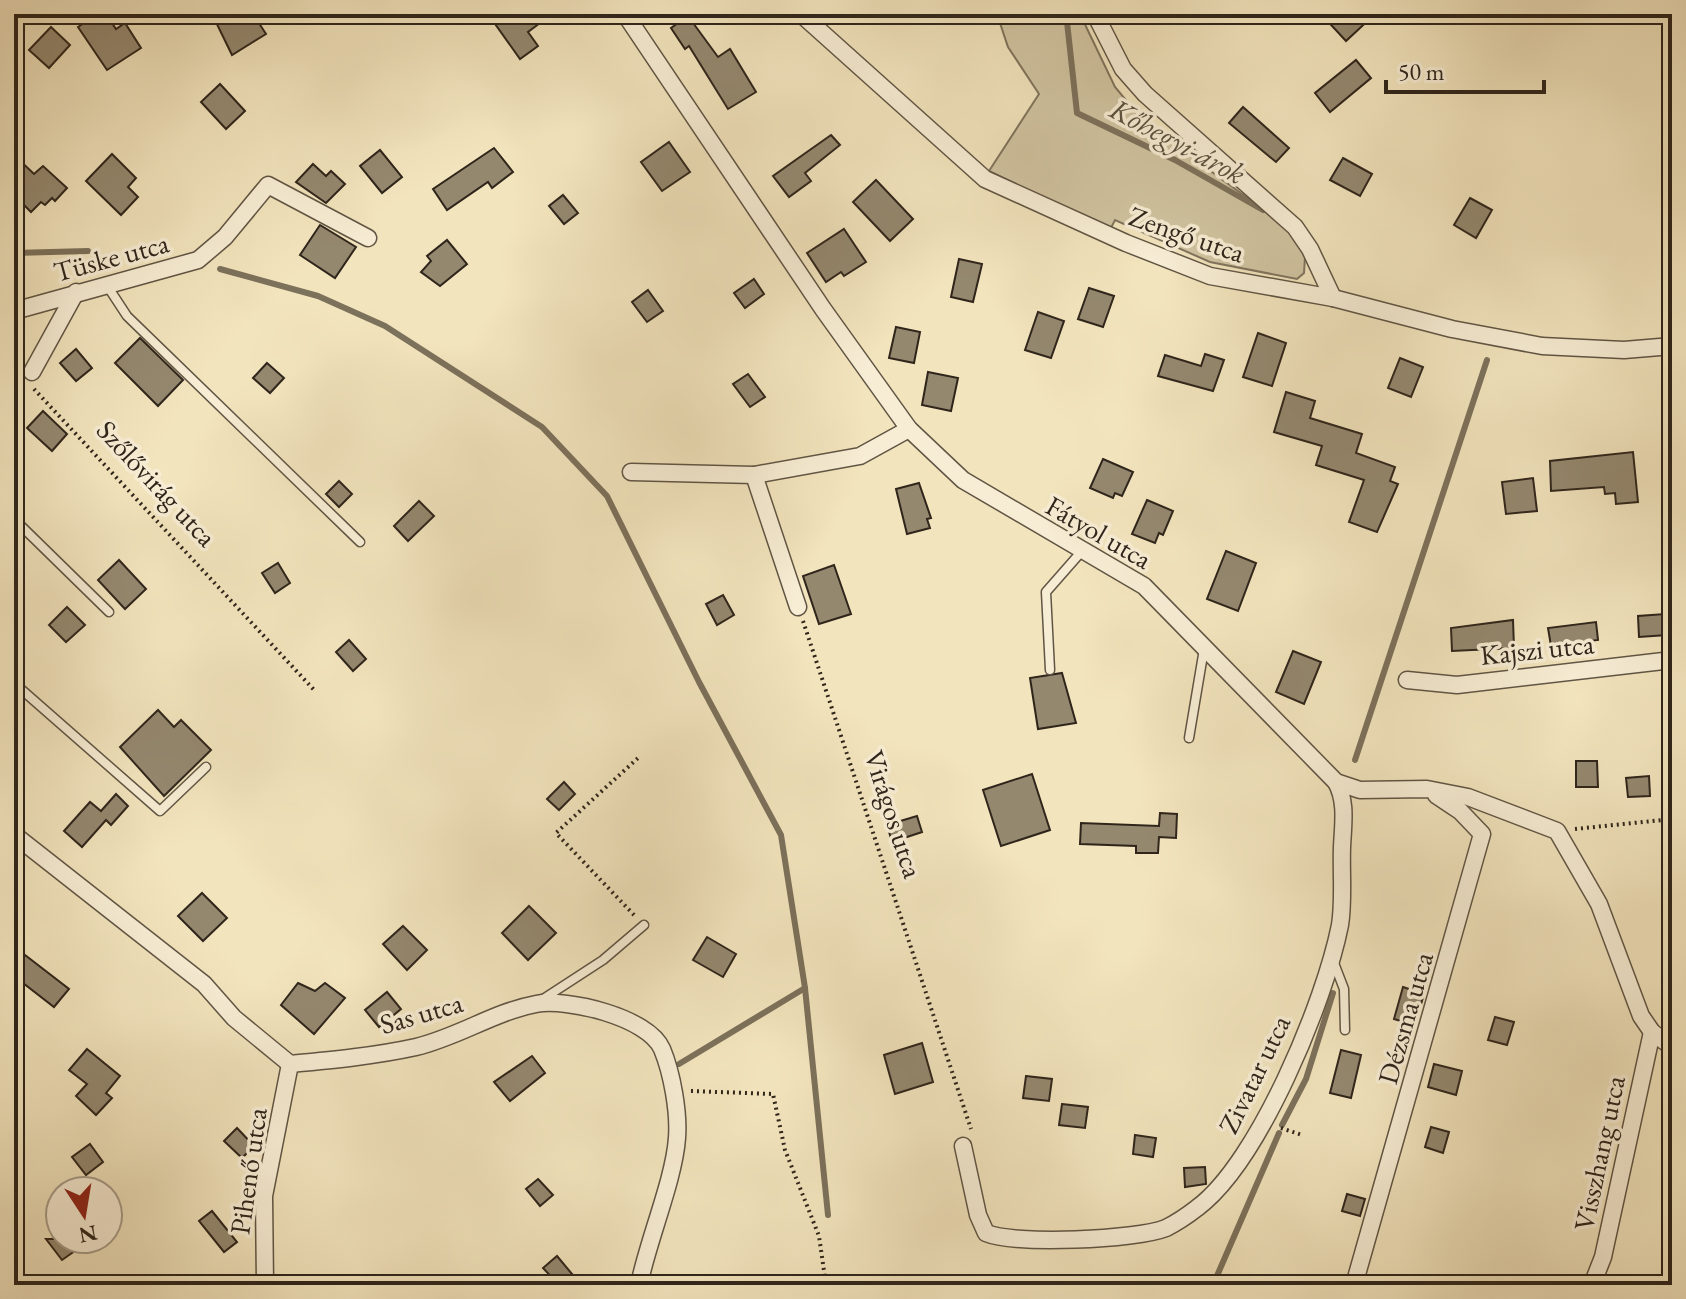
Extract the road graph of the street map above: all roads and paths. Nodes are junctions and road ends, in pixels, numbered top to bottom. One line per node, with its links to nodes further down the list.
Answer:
1 (625, 14): 11 (street, Fátyol utca)
2 (801, 14): 7 (street, Zengő utca)
3 (1095, 14): 7 (street)
4 (368, 238): 5 (street, Tüske utca)
5 (106, 283): 6 (street, Tüske utca); 15 (lane)
6 (76, 292): 8 (street, Tüske utca); 10 (street)
7 (1333, 298): 9 (street, Zengő utca)
8 (14, 311)
9 (1672, 346)
10 (32, 372): 24 (path, Szőlővirág utca)
11 (909, 429): 13 (street); 16 (street, Fátyol utca)
12 (631, 472): 13 (street)
13 (754, 475): 17 (street)
14 (14, 519): 18 (lane)
15 (360, 542)
16 (1083, 550): 19 (street, Fátyol utca); 21 (lane)
17 (798, 607): 41 (path, Virágos utca)
18 (109, 612)
19 (1205, 648): 25 (lane); 28 (street, Fátyol utca)
20 (1672, 660): 22 (street, Kajszi utca)
21 (1050, 670)
22 (1407, 680)
23 (14, 683): 27 (lane)
24 (316, 692)
25 (1189, 738)
26 (638, 758): 33 (path)
27 (206, 767)
28 (1336, 782): 29 (street); 34 (street, Zivatar utca)
29 (1427, 789): 31 (street); 45 (street, Dézsma utca)
30 (1672, 819): 31 (path)
31 (1557, 831): 37 (street)
32 (15, 839): 39 (street)
33 (644, 925): 35 (lane)
34 (1330, 955): 36 (lane); 41 (street, Zivatar utca)
35 (537, 1004): 39 (street, Sas utca); 40 (street, Sas utca)
36 (1345, 1030)
37 (1652, 1032): 38 (street); 46 (street, Visszhang utca)
38 (1672, 1047)
39 (290, 1064): 42 (street, Pihenő utca)
40 (672, 1091): 43 (street, Sas utca); 44 (path)
41 (968, 1139)
42 (265, 1285)
43 (639, 1285)
44 (826, 1285)
45 (1354, 1285)
46 (1592, 1285)

